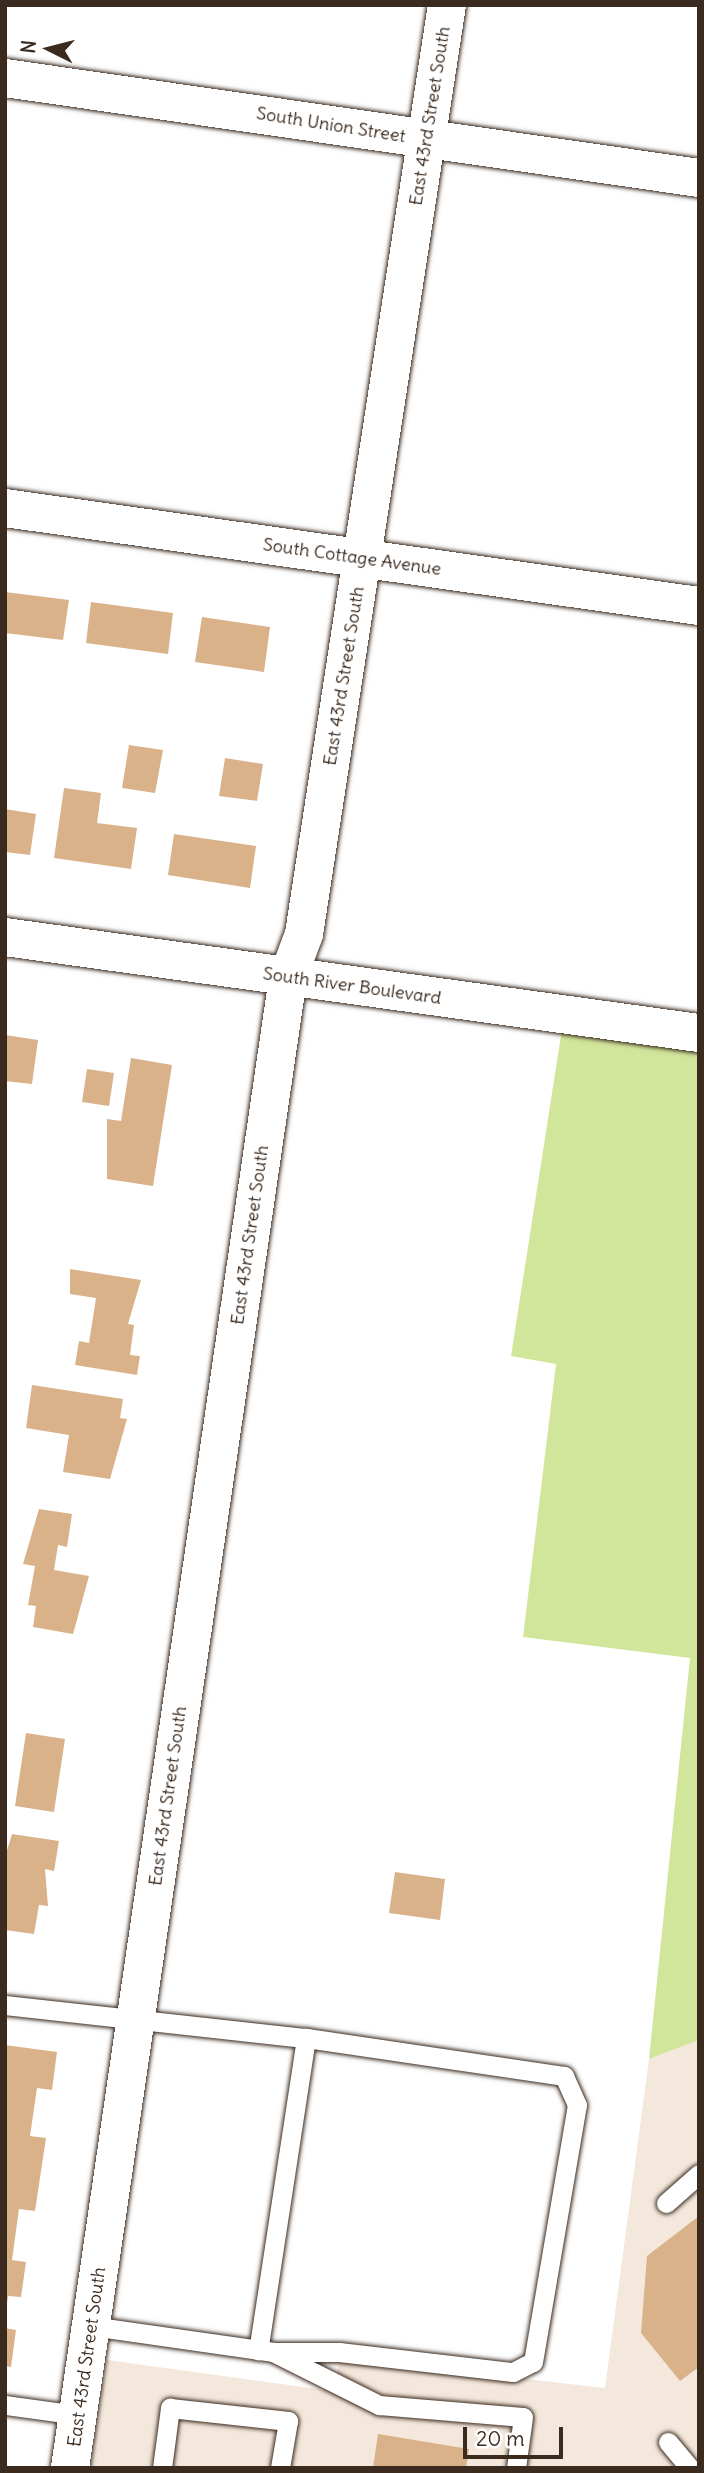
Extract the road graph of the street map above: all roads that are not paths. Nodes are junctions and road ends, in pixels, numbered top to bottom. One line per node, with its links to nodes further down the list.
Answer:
1 (447, 5): 3 (street, East 43rd Street South)
2 (5, 78): 3 (street, South Union Street)
3 (427, 139): 4 (street, South Union Street); 6 (street, East 43rd Street South)
4 (699, 178)
5 (5, 508): 6 (street, South Cottage Avenue)
6 (363, 558): 7 (street, South Cottage Avenue); 9 (street, East 43rd Street South)
7 (699, 606)
8 (5, 937): 9 (street, South River Boulevard)
9 (288, 977): 10 (street, South River Boulevard); 12 (street, East 43rd Street South)
10 (699, 1033)
11 (5, 2004): 12 (lane)
12 (135, 2023): 13 (lane); 16 (street, East 43rd Street South)
13 (306, 2038): 17 (lane); 17 (lane)
14 (699, 2174): 15 (lane)
15 (666, 2203)
16 (91, 2326): 17 (lane); 19 (street, East 43rd Street South)
17 (265, 2351): 24 (lane)
18 (5, 2405): 19 (lane)
19 (78, 2416): 21 (street, East 43rd Street South)
20 (668, 2442): 25 (lane)
21 (70, 2468)
22 (162, 2468): 23 (lane)
23 (281, 2468)
24 (516, 2468)
25 (690, 2468)

